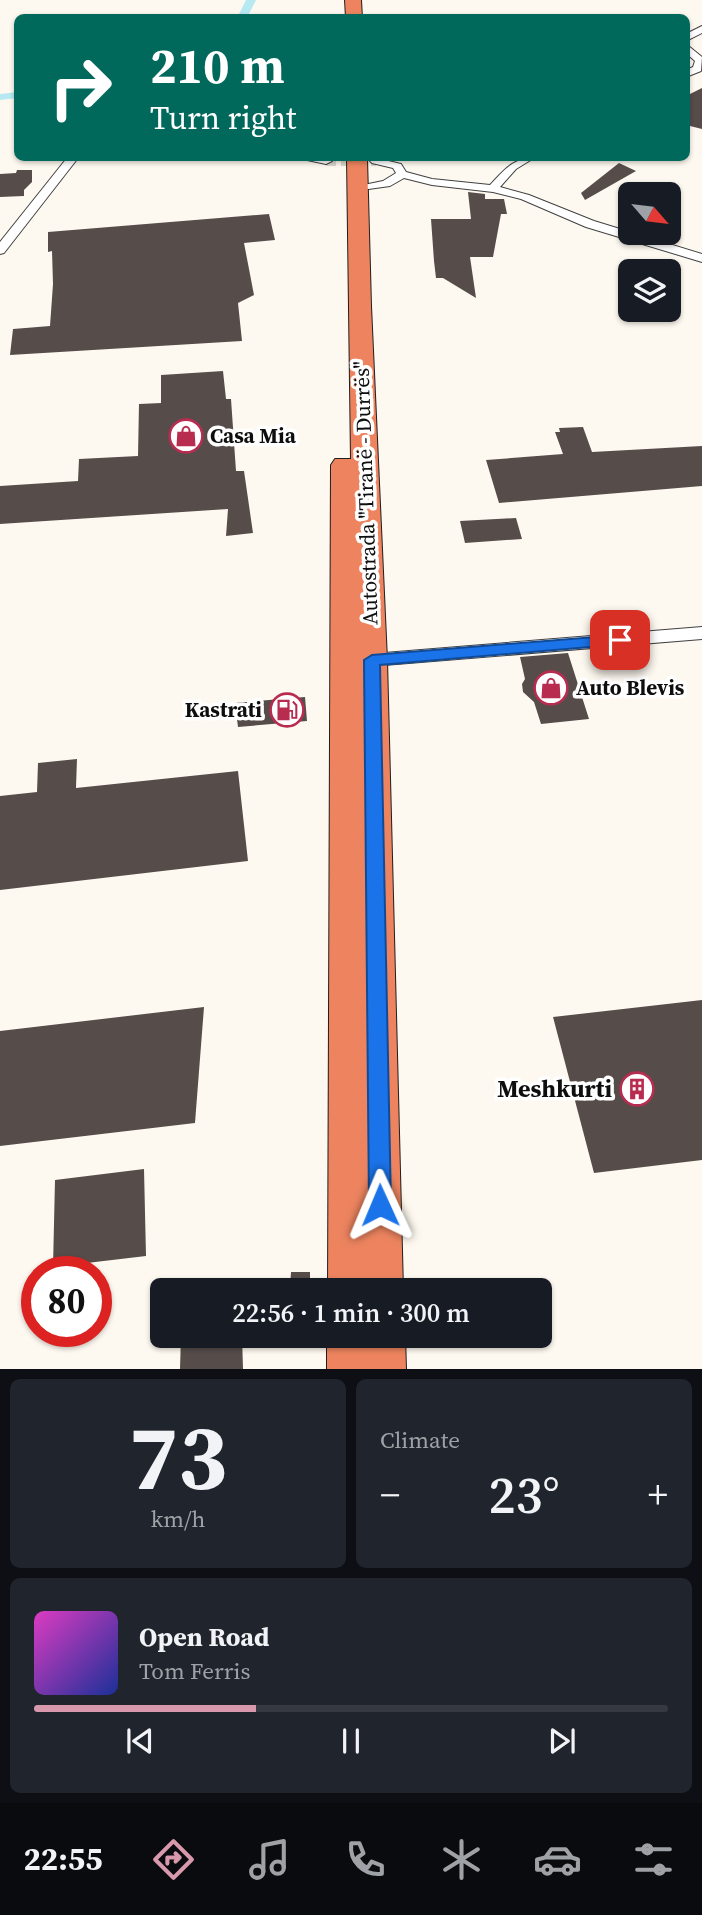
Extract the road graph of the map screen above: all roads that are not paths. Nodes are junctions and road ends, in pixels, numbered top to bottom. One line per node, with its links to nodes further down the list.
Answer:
1 (690, 51): 2 (street)
2 (690, 72)
3 (70, 161): 9 (street)
4 (325, 161): 6 (street)
5 (523, 161): 8 (street)
6 (352, 165): 7 (street); 7 (street); 12 (highway, Autostrada "Tiranë - Durrës"); 13 (highway, Autostrada "Tiranë - Durrës")
7 (402, 174): 8 (street)
8 (493, 188): 10 (street)
9 (0, 250)
10 (702, 258)
11 (702, 633): 12 (street)
12 (372, 660): 14 (highway, Autostrada "Tiranë - Durrës")
13 (350, 1278)
14 (381, 1278)
15 (350, 1348): 17 (highway)
16 (382, 1348): 18 (highway)
17 (350, 1369)
18 (383, 1369)

